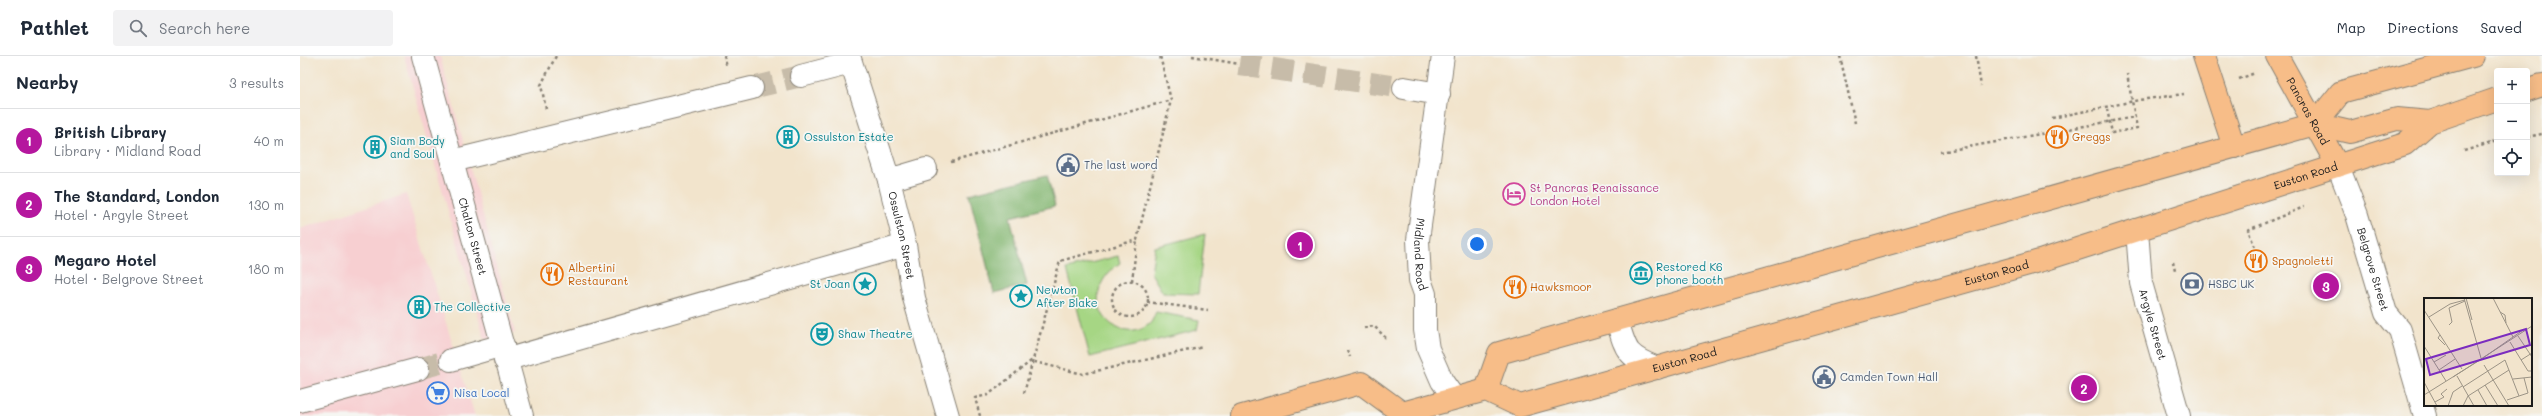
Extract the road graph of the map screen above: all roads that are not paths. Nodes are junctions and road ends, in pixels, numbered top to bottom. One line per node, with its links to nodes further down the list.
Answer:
1 (423, 56): 17 (street, Chalton Street)
2 (1443, 56): 12 (street, Midland Road)
3 (2204, 56): 16 (main road)
4 (2277, 56): 15 (main road, Pancras Road)
5 (2473, 56): 15 (main road)
6 (850, 60): 7 (street); 20 (street, Ossulston Street)
7 (801, 76)
8 (2542, 85): 11 (main road)
9 (752, 88): 17 (street)
10 (1404, 88): 12 (street)
11 (2530, 89)
12 (1439, 94): 29 (street, Midland Road)
13 (2494, 100): 14 (main road, Euston Road)
14 (2430, 122): 15 (main road); 18 (main road, Euston Road)
15 (2315, 124): 16 (main road); 18 (main road, Pancras Road)
16 (2234, 147): 23 (main road)
17 (452, 161): 24 (street, Chalton Street)
18 (2338, 166): 21 (main road, Euston Road); 36 (street, Belgrove Street)
19 (926, 169): 20 (street)
20 (889, 180): 22 (street, Ossulston Street)
21 (2137, 230): 26 (main road, Euston Road); 35 (street, Argyle Street)
22 (905, 245): 24 (street); 33 (street, Ossulston Street)
23 (1617, 320): 26 (street); 28 (main road)
24 (504, 353): 25 (street); 32 (street, Chalton Street)
25 (451, 360)
26 (1657, 368): 28 (main road, Euston Road)
27 (418, 369): 30 (street)
28 (1486, 390): 29 (main road)
29 (1454, 398): 31 (main road)
30 (300, 401)
31 (1401, 414): 34 (main road)
32 (522, 416)
33 (948, 416)
34 (1242, 416)
35 (2179, 416)
36 (2425, 416)

